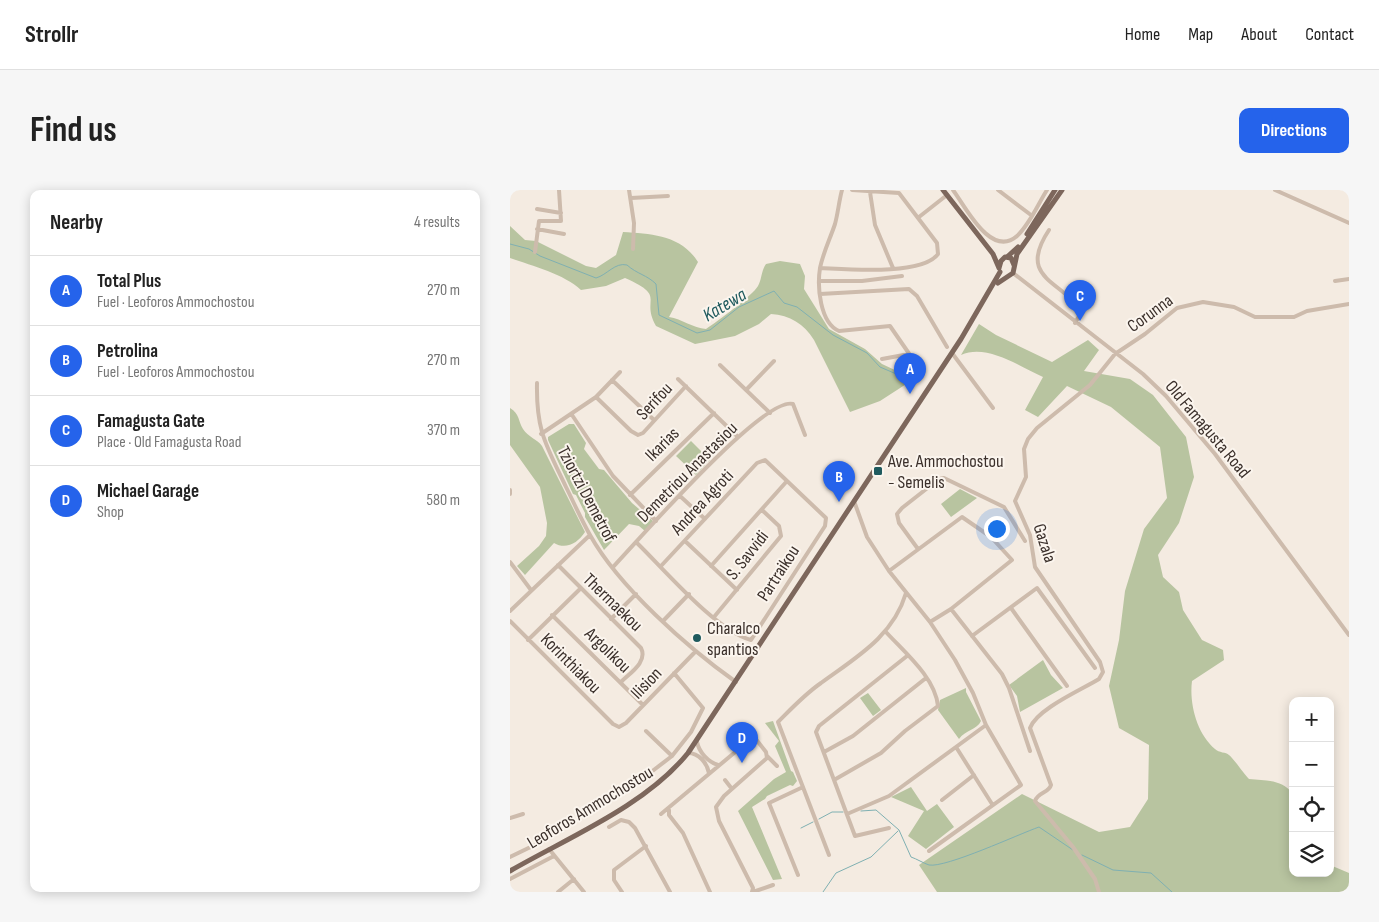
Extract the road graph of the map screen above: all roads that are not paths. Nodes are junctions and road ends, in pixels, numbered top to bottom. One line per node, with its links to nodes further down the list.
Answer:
1 (559, 190): 18 (street)
2 (629, 190): 16 (street)
3 (842, 190): 30 (street)
4 (852, 190): 12 (street)
5 (943, 190): 14 (main road)
6 (959, 190): 13 (street)
7 (1047, 190): 19 (street)
8 (1055, 190): 28 (main road, Leoforos Ammochostou)
9 (1062, 190): 29 (main road)
10 (1275, 190): 21 (street)
11 (1001, 191): 19 (street)
12 (870, 192): 20 (street); 31 (street)
13 (954, 192): 19 (street)
14 (947, 195): 20 (street); 26 (main road)
15 (668, 196): 16 (street)
16 (630, 198): 25 (street)
17 (537, 209): 18 (street)
18 (561, 213): 22 (street)
19 (1031, 215)
20 (919, 218): 31 (street)
21 (1349, 223)
22 (537, 229): 24 (street); 27 (street)
23 (1049, 230): 41 (street)
24 (564, 234)
25 (632, 249)
26 (990, 250): 28 (main road); 32 (main road)
27 (535, 252)
28 (1006, 257): 29 (main road); 32 (main road, Leoforos Ammochostou)
29 (1014, 266): 33 (main road)
30 (820, 268): 31 (street); 36 (street)
31 (894, 268)
32 (1000, 270): 33 (main road); 38 (main road, Leoforos Ammochostou)
33 (1011, 275): 38 (main road, Leoforos Ammochostou); 41 (street, Old Famagusta Road)
34 (902, 276): 36 (street)
35 (1349, 279): 37 (street)
36 (820, 281): 39 (street)
37 (1335, 281)
38 (994, 286): 43 (main road, Leoforos Ammochostou)
39 (820, 294): 42 (street); 44 (street)
40 (1349, 304): 45 (street, Corunna)
41 (1075, 323): 45 (street, Old Famagusta Road)
42 (947, 346)
43 (952, 353): 57 (street); 70 (main road, Leoforos Ammochostou)
44 (909, 354): 46 (street); 49 (street)
45 (1115, 354): 101 (street, Old Famagusta Road); 161 (street, Gazala)
46 (882, 359)
47 (774, 361): 55 (street)
48 (720, 365): 55 (street)
49 (919, 368)
50 (620, 372): 52 (street)
51 (678, 379): 54 (street)
52 (612, 380): 56 (street); 61 (street)
53 (537, 383): 62 (street, Tziortzi Demetrof)
54 (686, 386): 58 (street); 61 (street, Serifou)
55 (746, 390): 59 (street)
56 (596, 397): 60 (street); 61 (street, Serifou)
57 (993, 408)
58 (714, 413): 64 (street); 68 (street, Ikarias)
59 (770, 413): 63 (street, Demetriou Anastasiou); 64 (street, Demetriou Anastasiou)
60 (572, 415): 62 (street); 68 (street)
61 (654, 420)
62 (541, 434): 74 (street, Tziortzi Demetrof)
63 (805, 435)
64 (738, 437): 69 (street, Demetriou Anastasiou)
65 (787, 481): 71 (street); 72 (street, Andrea Agroti); 95 (street, Partraikou)
66 (510, 490): 67 (street)
67 (510, 494)
68 (630, 495): 73 (street)
69 (680, 496): 72 (street); 73 (street, Demetriou Anastasiou)
70 (854, 500): 84 (street); 110 (main road, Leoforos Ammochostou)
71 (762, 510): 82 (street); 87 (street, S. Savvidi)
72 (705, 519): 76 (street, Andrea Agroti)
73 (656, 521): 77 (street, Demetriou Anastasiou)
74 (590, 536): 80 (street); 83 (street, Tziortzi Demetrof)
75 (1025, 541): 78 (street)
76 (684, 542): 81 (street, Andrea Agroti); 82 (street)
77 (636, 543): 81 (street, Partraikou); 83 (street, Demetriou Anastasiou)
78 (918, 549): 84 (street); 92 (street)
79 (510, 562): 86 (street)
80 (558, 565): 85 (street, Thermaekou); 86 (street)
81 (661, 566): 90 (street, Partraikou)
82 (711, 566): 87 (street)
83 (612, 567): 89 (street, Tziortzi Demetrof)
84 (888, 571): 88 (street)
85 (580, 589): 94 (street); 96 (street, Thermaekou)
86 (531, 590): 93 (street)
87 (737, 590): 95 (street, S. Savvidi)
88 (906, 593): 99 (street); 100 (street)
89 (636, 594): 96 (street); 97 (street, Tziortzi Demetrof)
90 (689, 594): 95 (street, Partraikou); 97 (street)
91 (1011, 608): 102 (street); 106 (street); 111 (street)
92 (951, 609): 99 (street); 102 (street)
93 (510, 611)
94 (552, 615): 103 (street); 109 (street, Argolikou)
95 (714, 616)
96 (611, 619): 109 (street, Thermaekou)
97 (664, 620): 104 (street, Tziortzi Demetrof)
98 (510, 621): 103 (street, Korinthiakou)
99 (930, 622): 114 (street)
100 (885, 631): 105 (street); 132 (street)
101 (1349, 635)
102 (972, 636): 120 (street)
103 (528, 640): 113 (street, Korinthiakou)
104 (696, 651): 107 (street, Ilision); 110 (street, Tziortzi Demetrof)
105 (907, 656): 108 (street); 121 (street)
106 (1095, 668)
107 (674, 674): 112 (street, Ilision); 123 (street)
108 (926, 678): 121 (street); 131 (street)
109 (621, 682): 112 (street, Argolikou)
110 (736, 682): 118 (main road, Leoforos Ammochostou)
111 (1067, 686)
112 (643, 705): 113 (street, Ilision)
113 (613, 724)
114 (986, 725): 119 (street); 135 (street)
115 (748, 729): 117 (street)
116 (646, 732): 123 (street)
117 (755, 740): 124 (street); 125 (street)
118 (697, 742): 122 (main road, Leoforos Ammochostou); 125 (street)
119 (956, 747): 128 (street); 139 (street)
120 (1030, 751)
121 (824, 752): 131 (street)
122 (688, 753): 127 (street); 145 (main road, Leoforos Ammochostou)
123 (672, 756): 129 (street)
124 (767, 756): 126 (street); 133 (street)
125 (718, 765): 127 (street)
126 (777, 766)
127 (709, 773): 136 (street)
128 (974, 775): 134 (street); 135 (street)
129 (642, 779)
130 (725, 780): 133 (street)
131 (834, 780): 139 (street)
132 (803, 787): 147 (street); 151 (street)
133 (732, 789): 160 (street)
134 (942, 800)
135 (992, 804): 146 (street)
136 (669, 810): 138 (street); 159 (street)
137 (523, 814): 140 (street)
138 (661, 814)
139 (847, 814): 142 (street)
140 (510, 818)
141 (609, 827): 144 (street)
142 (888, 828)
143 (543, 841): 149 (street)
144 (646, 846): 157 (street); 158 (street)
145 (548, 849): 148 (street); 150 (main road, Leoforos Ammochostou)
146 (929, 852)
147 (829, 855)
148 (554, 856): 152 (street); 153 (street)
149 (510, 857)
150 (510, 871)
151 (798, 875)
152 (510, 879)
153 (574, 879): 155 (street); 156 (street)
154 (772, 885): 160 (street)
155 (558, 892)
156 (584, 892)
157 (622, 892)
158 (670, 892)
159 (710, 892)
160 (752, 892)
161 (1099, 892)

